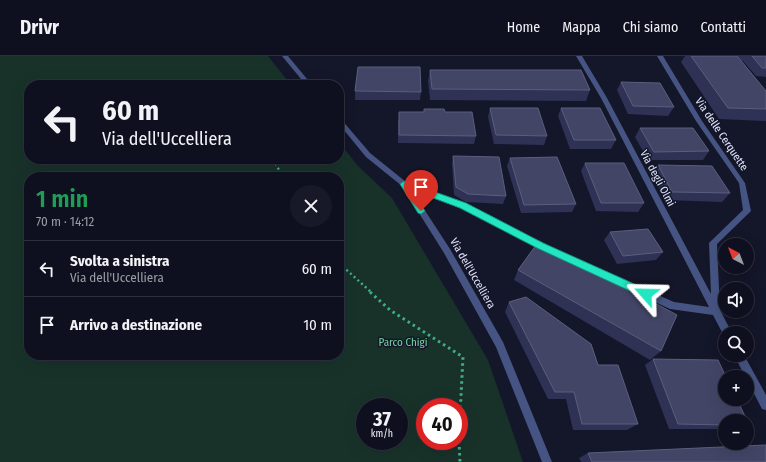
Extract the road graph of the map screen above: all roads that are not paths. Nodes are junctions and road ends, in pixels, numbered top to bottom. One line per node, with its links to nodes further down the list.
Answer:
1 (285, 56): 4 (street)
2 (579, 56): 9 (street, Via degli Olmi)
3 (660, 56): 9 (street, Via delle Cerquette)
4 (305, 80)
5 (344, 126): 6 (street, Via dell'Uccelliera)
6 (404, 184): 7 (street); 13 (street, Via dell'Uccelliera)
7 (554, 252)
8 (568, 258): 9 (street)
9 (716, 312): 10 (street, Via degli Olmi)
10 (723, 326)
11 (743, 362): 12 (street)
12 (766, 405)
13 (547, 462)

